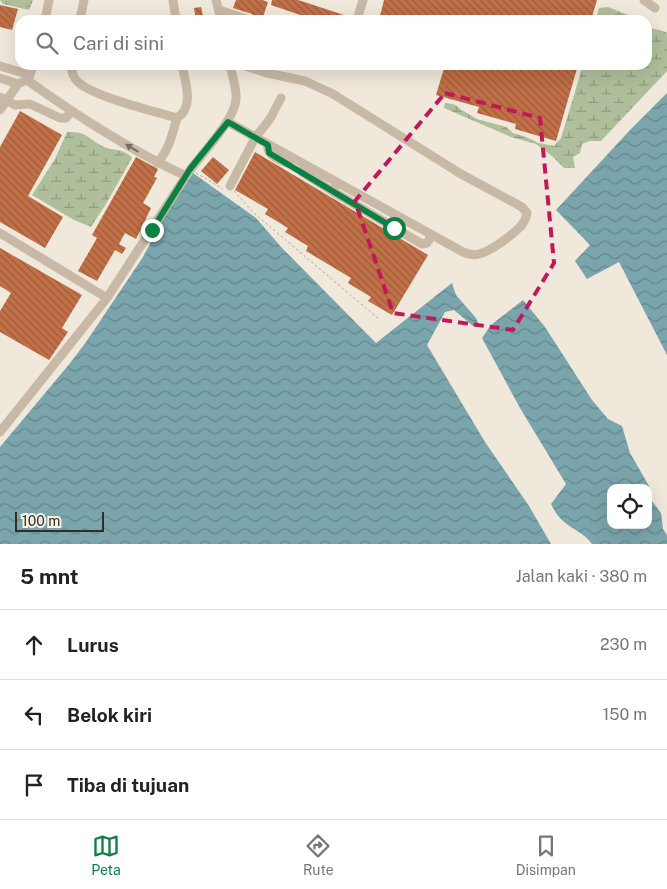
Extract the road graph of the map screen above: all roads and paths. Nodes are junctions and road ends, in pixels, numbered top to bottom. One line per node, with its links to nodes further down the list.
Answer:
1 (49, 0): 9 (lane)
2 (84, 0): 10 (lane)
3 (173, 0): 11 (lane)
4 (216, 0): 8 (lane)
5 (363, 0): 14 (lane)
6 (644, 0): 7 (lane)
7 (654, 8)
8 (219, 10): 12 (lane); 13 (lane)
9 (46, 15)
10 (81, 15)
11 (175, 15)
12 (220, 15)
13 (234, 15)
14 (358, 15)
15 (0, 66): 22 (lane)
16 (31, 70): 22 (lane)
17 (71, 70): 28 (lane)
18 (183, 70): 28 (lane)
19 (231, 70): 29 (lane)
20 (258, 70): 44 (lane)
21 (0, 78): 23 (lane)
22 (29, 78): 23 (lane); 27 (lane)
23 (18, 84): 24 (lane)
24 (3, 98): 26 (lane); 27 (lane)
25 (281, 98): 30 (lane)
26 (0, 110)
27 (71, 112): 31 (lane, one-way to 27)
28 (177, 118): 31 (lane)
29 (228, 122): 30 (lane); 33 (lane)
30 (255, 138): 32 (lane); 35 (lane)
31 (157, 163): 33 (lane)
32 (304, 168): 34 (lane); 36 (lane)
33 (188, 173): 35 (path); 45 (lane)
34 (338, 183): 36 (lane); 37 (lane)
35 (230, 186): 46 (path)
36 (332, 191): 38 (lane)
37 (352, 191): 38 (lane); 39 (lane)
38 (347, 200): 41 (lane)
39 (384, 209): 40 (lane); 41 (lane)
40 (400, 217): 42 (lane); 44 (lane)
41 (378, 218): 42 (lane)
42 (394, 228): 44 (lane)
43 (0, 234): 45 (lane)
44 (432, 235)
45 (107, 298): 47 (lane)
46 (380, 320)
47 (0, 432)

